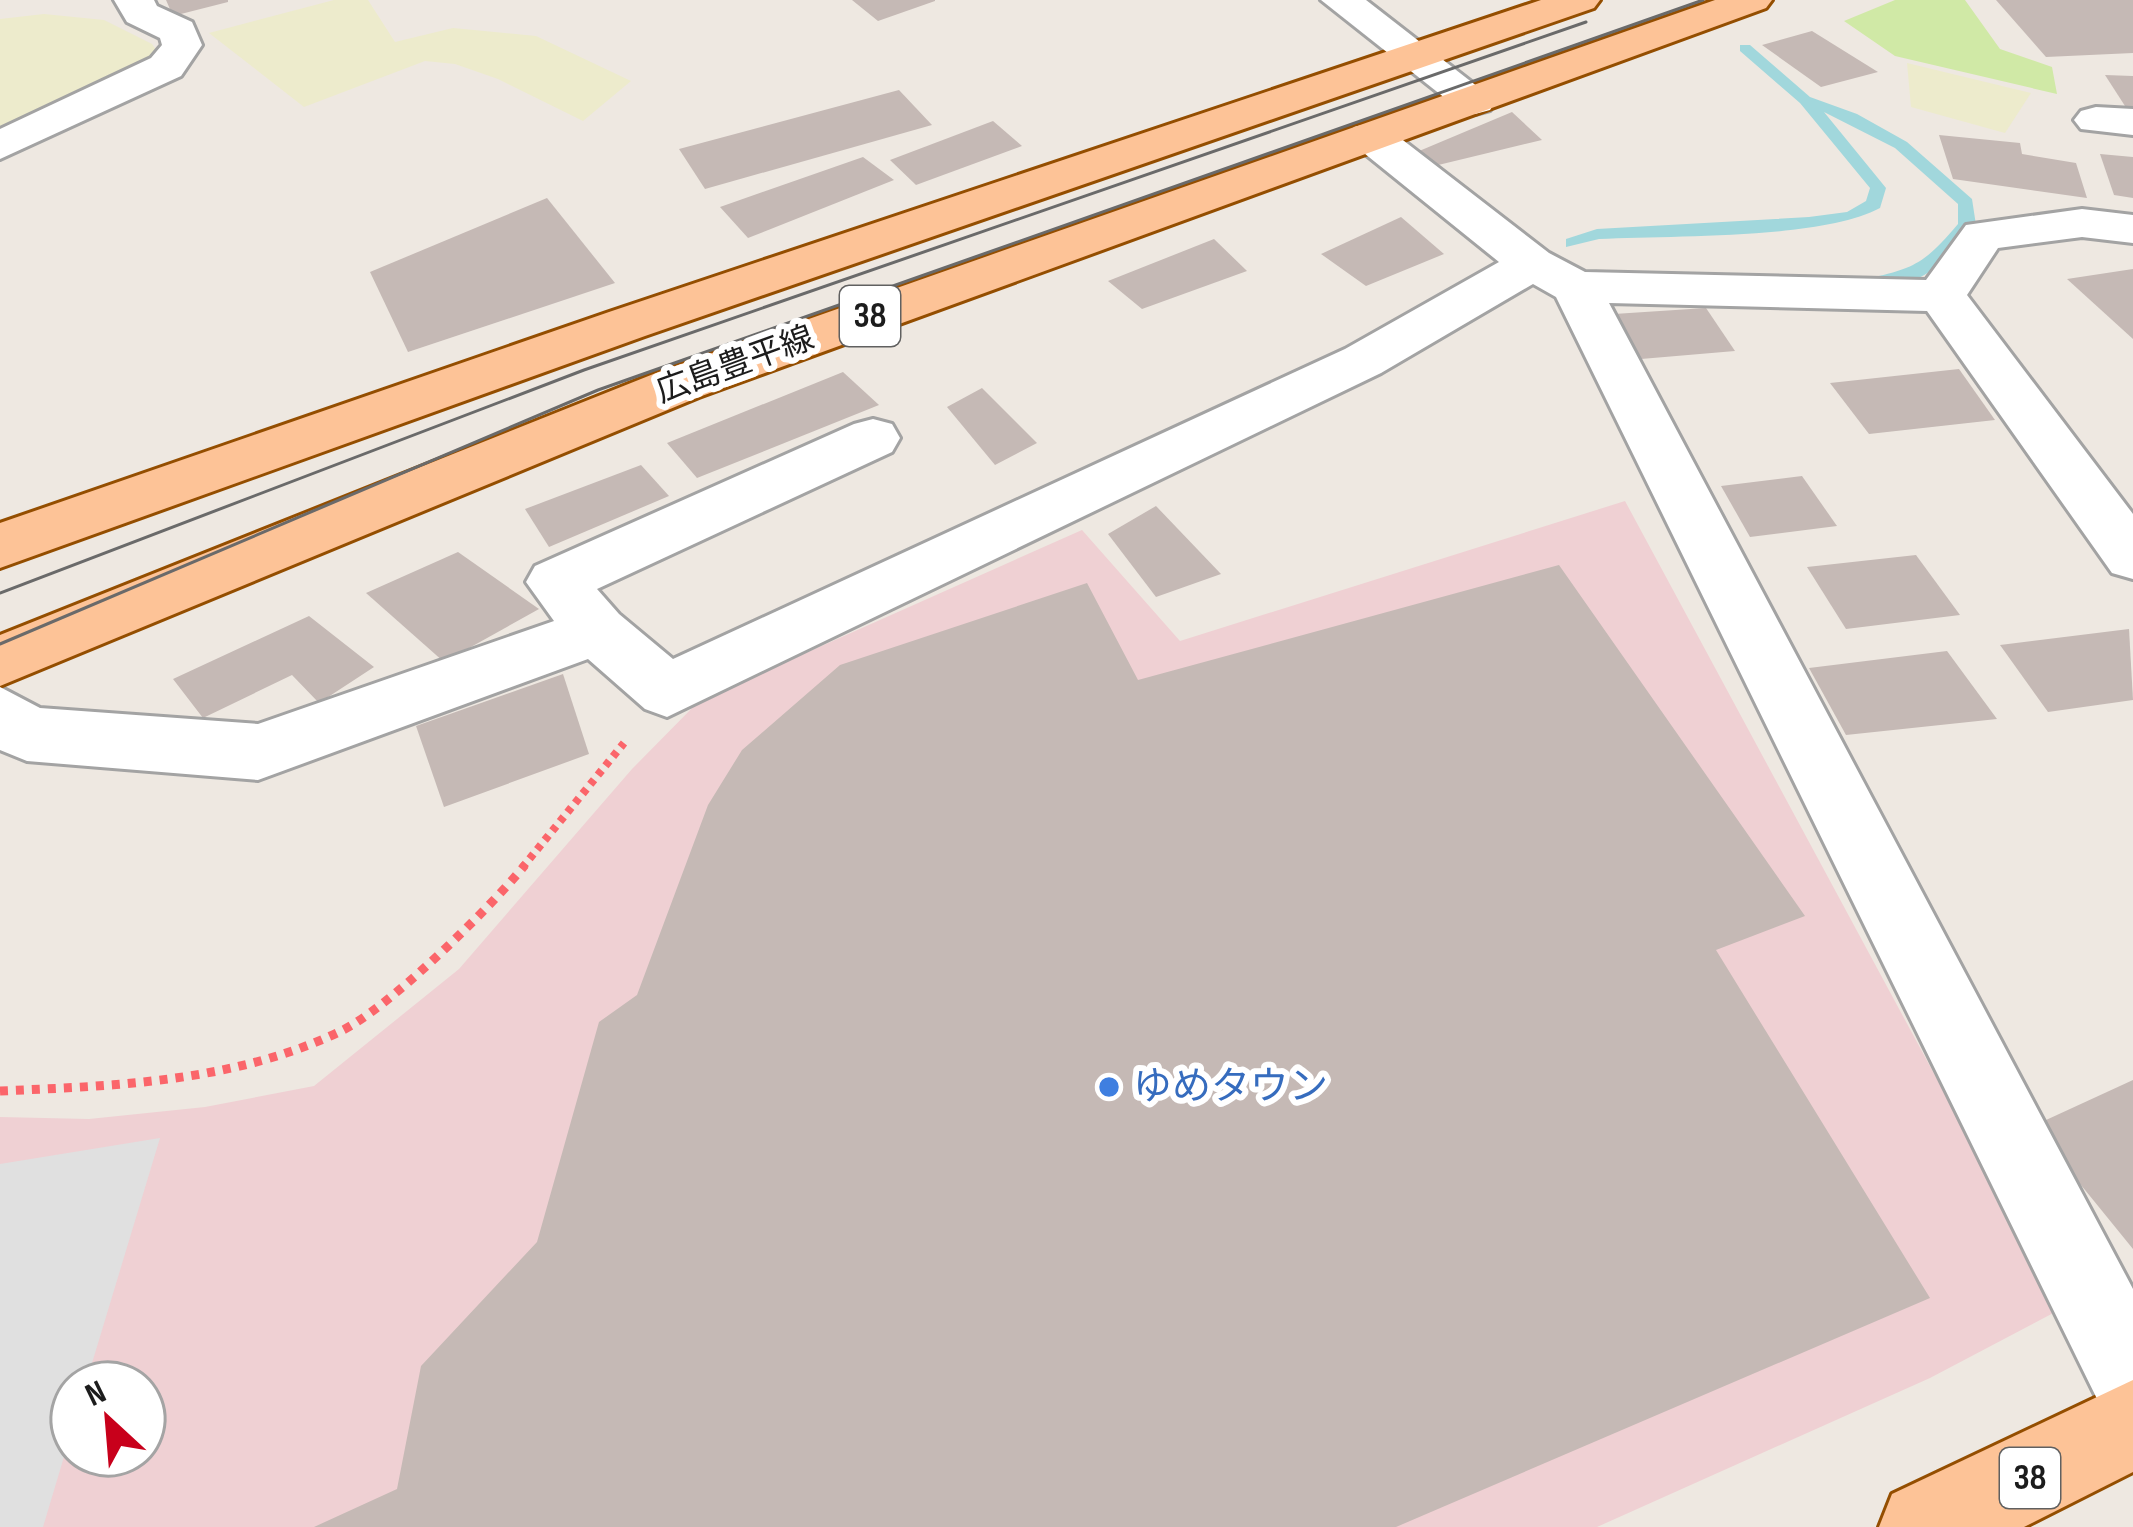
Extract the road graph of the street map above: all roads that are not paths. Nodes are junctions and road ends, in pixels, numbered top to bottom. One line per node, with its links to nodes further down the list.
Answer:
1 (134, 0): 8 (street)
2 (1341, 0): 5 (street)
3 (1580, 0): 5 (main road, 広島豊平線 / 38)
4 (1752, 0): 6 (main road, 広島豊平線 / 38)
5 (1415, 56): 6 (street); 13 (main road, 広島豊平線 / 38)
6 (1474, 101): 7 (main road, 広島豊平線 / 38)
7 (1370, 136): 10 (street); 16 (main road, 広島豊平線 / 38)
8 (0, 146)
9 (2133, 229): 11 (street)
10 (1554, 275): 11 (street); 15 (street); 18 (street)
11 (1942, 296): 14 (street)
12 (874, 438): 15 (street)
13 (0, 546)
14 (2133, 556)
15 (597, 632): 17 (street)
16 (0, 661)
17 (0, 714)
18 (2133, 1378)
19 (2133, 1425): 20 (main road, 38)
20 (1925, 1527)

